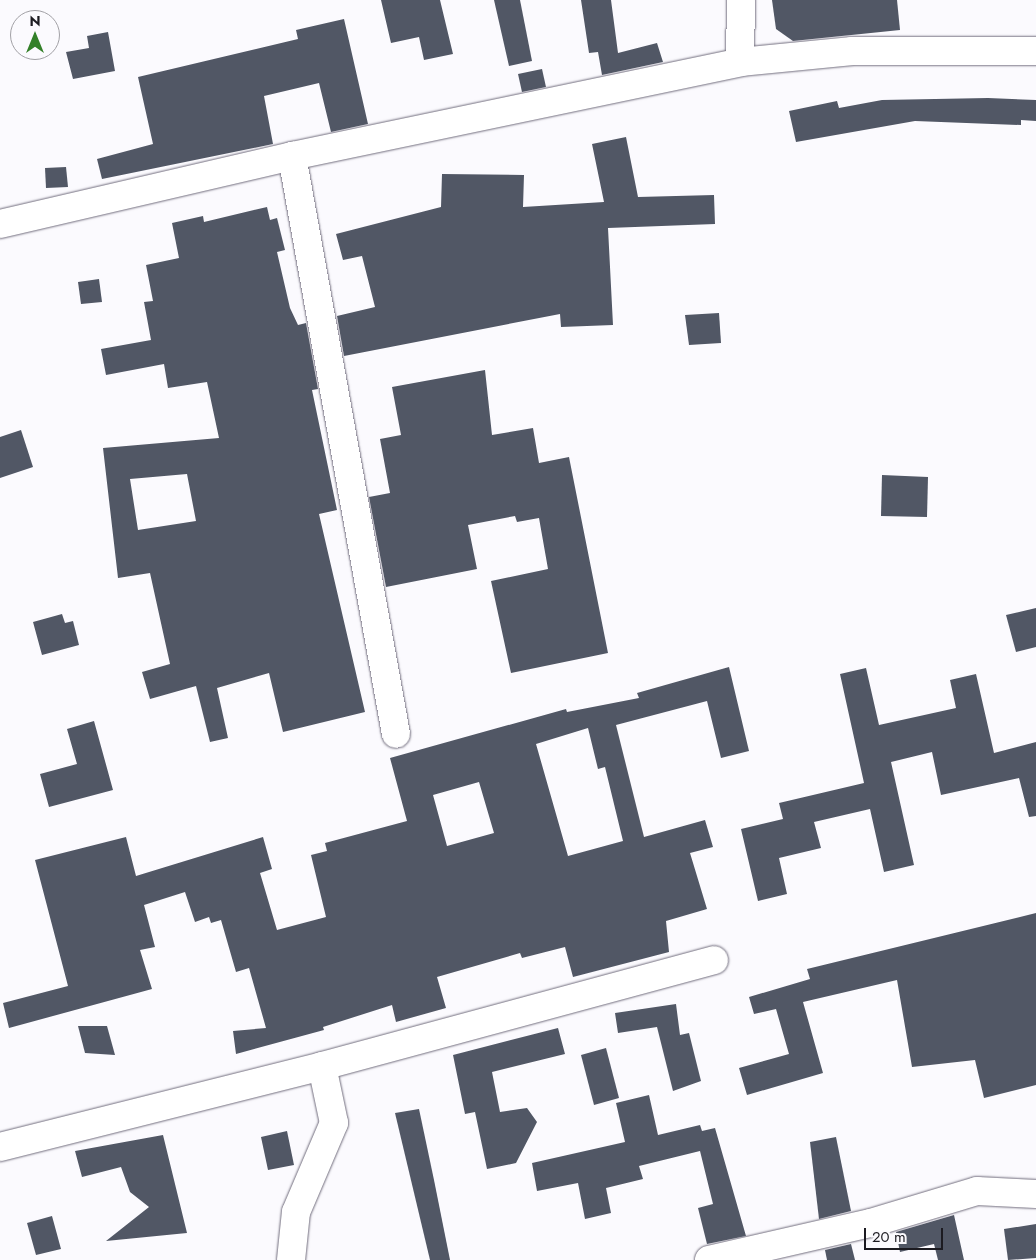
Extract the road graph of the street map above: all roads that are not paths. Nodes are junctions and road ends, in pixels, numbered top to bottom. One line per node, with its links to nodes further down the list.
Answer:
1 (741, 0): 3 (street)
2 (1036, 50): 3 (street)
3 (740, 62): 4 (street)
4 (292, 156): 5 (street); 6 (street)
5 (0, 224)
6 (396, 734)
7 (714, 960): 8 (street)
8 (322, 1066): 9 (street); 11 (street)
9 (0, 1147)
10 (1036, 1194): 12 (street)
11 (292, 1260)
12 (709, 1260)

